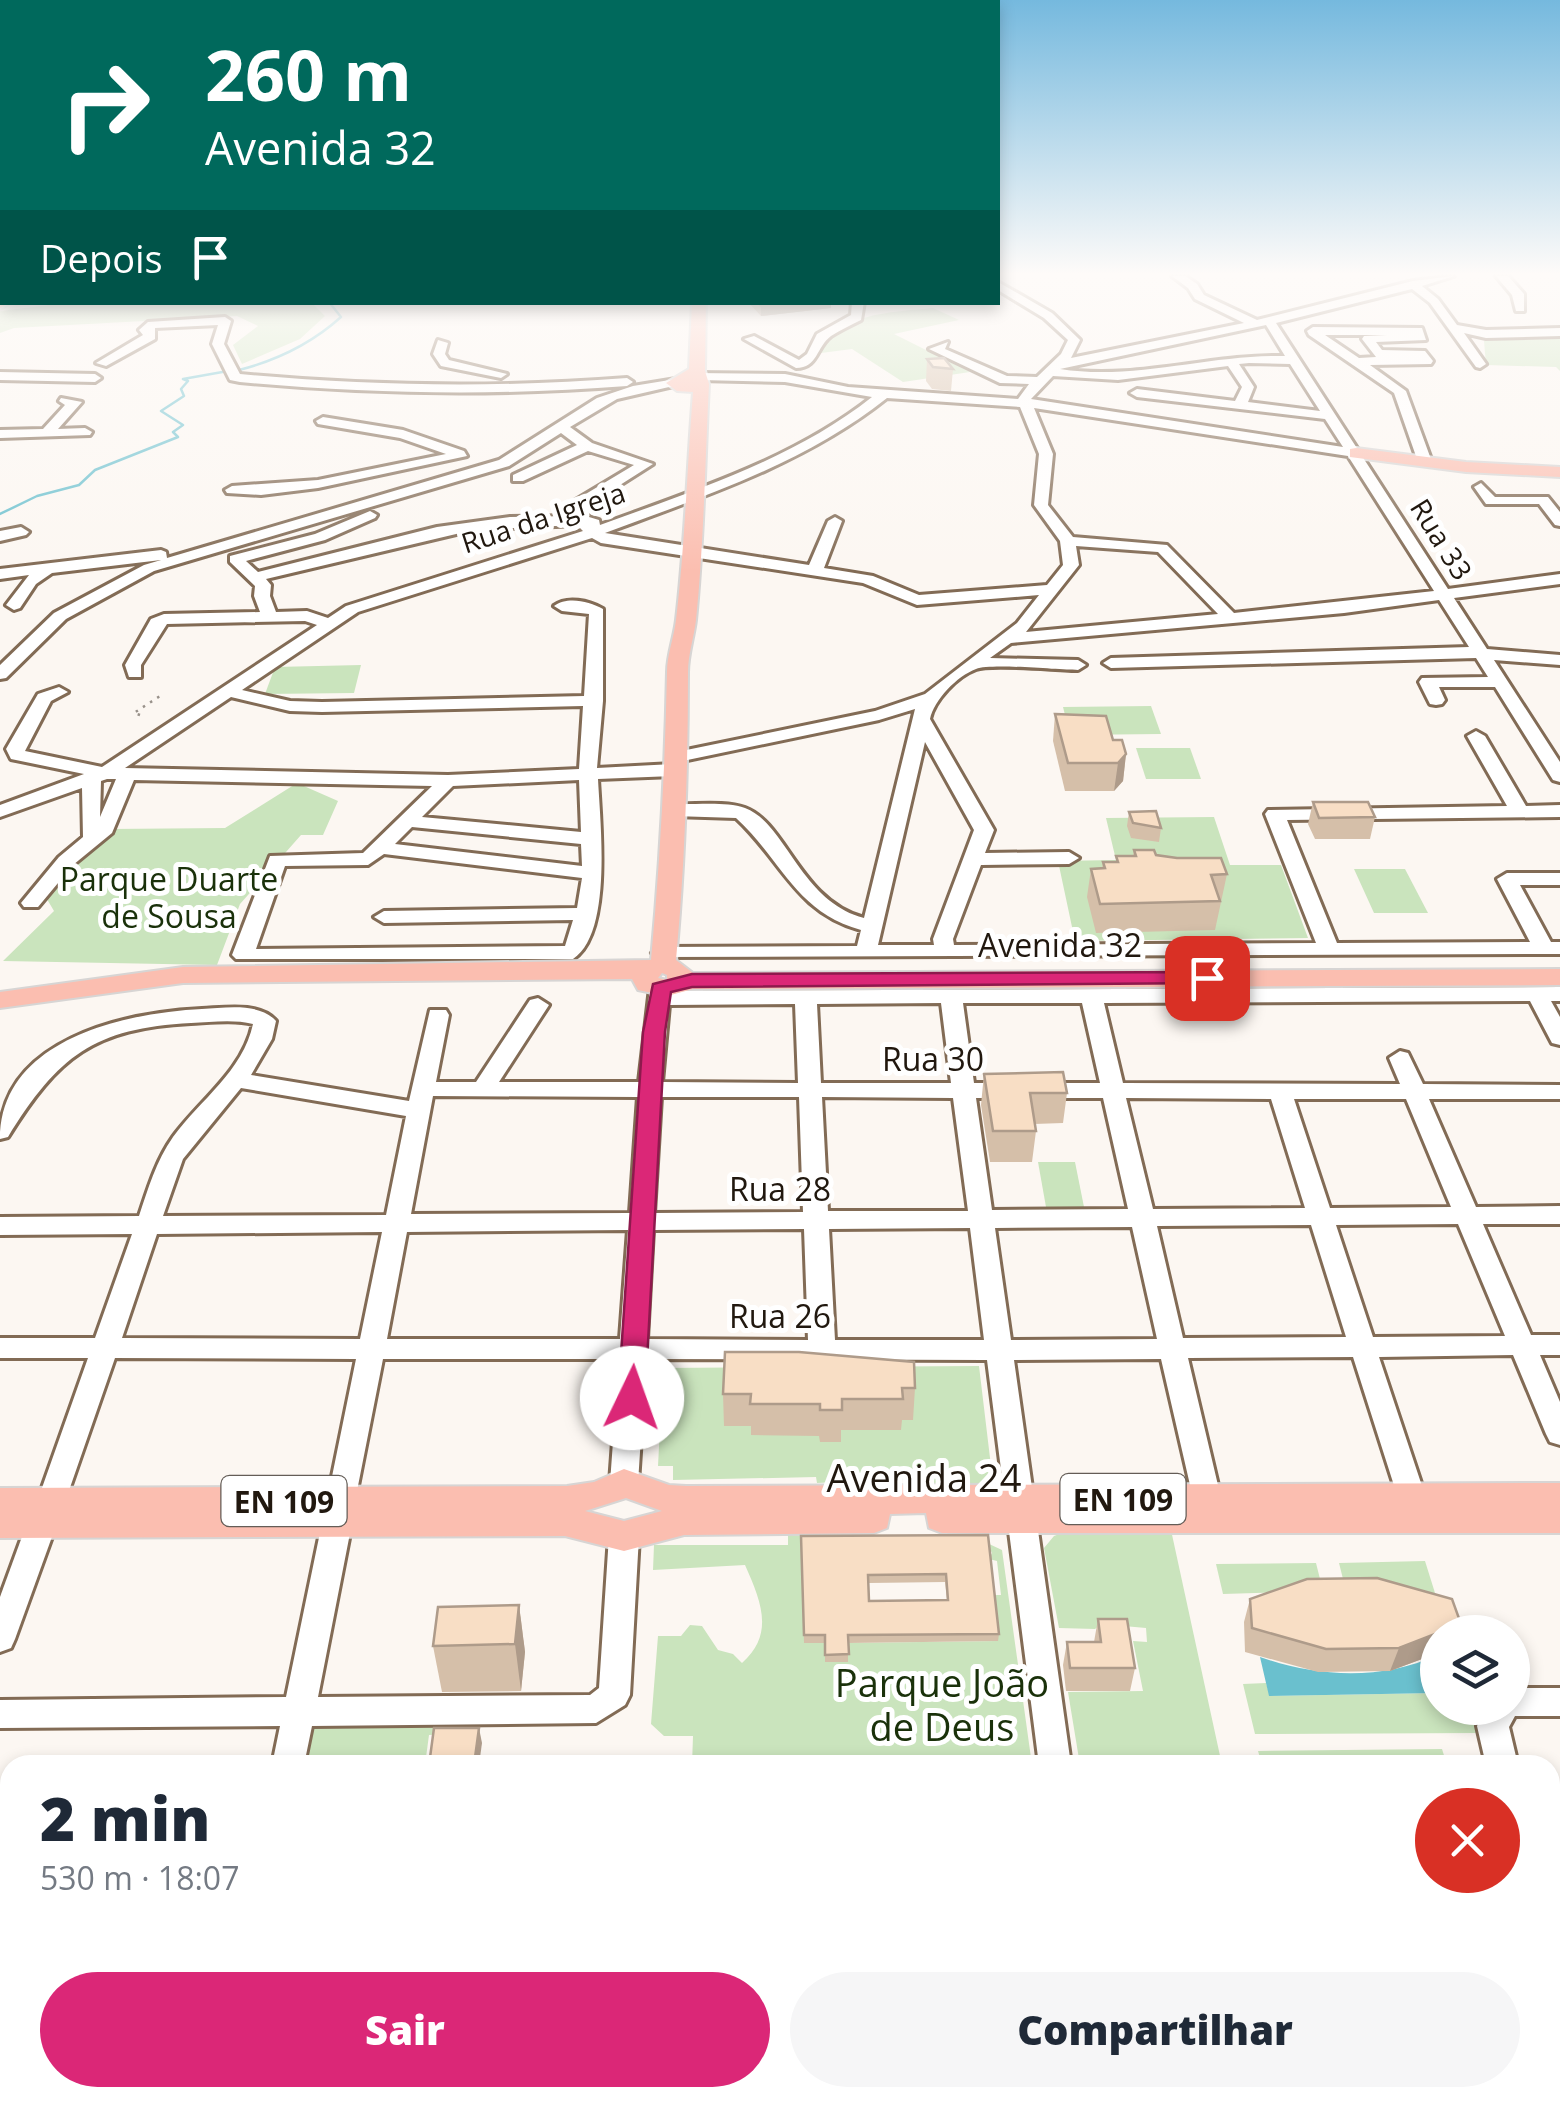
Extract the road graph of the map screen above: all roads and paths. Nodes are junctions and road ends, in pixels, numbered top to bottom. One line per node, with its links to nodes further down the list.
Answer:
1 (236, 374): 20 (street)
2 (382, 374): 20 (street)
3 (504, 374): 21 (street)
4 (688, 374): 19 (main road)
5 (799, 374): 18 (street)
6 (992, 374): 7 (street)
7 (1025, 374)
8 (1052, 374): 27 (street)
9 (1075, 374): 15 (street)
10 (1149, 374): 15 (street)
11 (1190, 374): 25 (street)
12 (1240, 374): 28 (street)
13 (1305, 374): 29 (street, Rua 33)
14 (1382, 374): 39 (street)
15 (1145, 375): 23 (street)
16 (0, 376): 17 (street)
17 (95, 378)
18 (799, 381): 19 (street); 24 (street)
19 (687, 383): 22 (street); 46 (main road)
20 (407, 385): 21 (street)
21 (537, 388): 22 (street)
22 (615, 388): 32 (street)
23 (1136, 393): 25 (street); 30 (street)
24 (884, 394): 27 (street); 46 (street, Rua da Igreja)
25 (1189, 399): 28 (street)
26 (66, 401): 35 (street)
27 (1025, 403): 30 (street); 52 (street)
28 (1240, 405): 29 (street)
29 (1332, 416): 37 (street, Rua 33)
30 (1116, 418): 37 (street)
31 (323, 421): 38 (street)
32 (562, 428): 36 (street); 41 (street)
33 (85, 432): 35 (street)
34 (0, 434): 35 (street)
35 (46, 434)
36 (588, 446): 42 (street); 49 (street)
37 (1356, 453): 39 (main road); 62 (street, Rua 33)
38 (460, 456): 41 (street); 44 (street)
39 (1425, 462): 43 (main road)
40 (1560, 472): 43 (main road)
41 (467, 474): 54 (street)
42 (518, 478)
43 (1474, 478): 48 (street)
44 (232, 490)
45 (450, 491): 59 (street)
46 (691, 496): 49 (street, Rua da Igreja); 53 (main road)
47 (835, 521): 56 (street)
48 (1560, 522)
49 (593, 527): 53 (street); 59 (street); 68 (street, Rua da Igreja)
50 (22, 532): 51 (street)
51 (0, 536)
52 (1068, 542): 63 (street); 67 (street)
53 (688, 554): 56 (street); 86 (main road)
54 (184, 556): 57 (street); 76 (street)
55 (15, 557): 57 (street)
56 (816, 571): 61 (street)
57 (40, 573): 58 (street); 64 (street)
58 (0, 574)
59 (256, 576): 66 (street)
60 (1560, 579): 62 (street)
61 (1009, 594): 63 (street); 63 (street)
62 (1444, 594): 67 (street); 70 (street, Rua 33)
63 (1042, 598): 69 (street)
64 (14, 605)
65 (562, 606): 81 (street)
66 (270, 616): 68 (street); 75 (street)
67 (1232, 619): 69 (street)
68 (327, 623): 78 (street, Rua da Igreja)
69 (1009, 638): 72 (street)
70 (1482, 653): 71 (street); 73 (street); 77 (street, Rua 33)
71 (1560, 660)
72 (974, 663): 74 (street); 83 (street)
73 (1111, 664)
74 (1078, 665)
75 (135, 673)
76 (0, 674)
77 (1500, 682): 80 (street); 90 (street, Rua 33)
78 (226, 691): 81 (street); 89 (street, Rua da Igreja)
79 (59, 692): 85 (street)
80 (1436, 700)
81 (594, 701): 87 (street)
82 (879, 716): 83 (street); 83 (street); 86 (street)
83 (921, 716): 101 (street); 107 (street)
84 (1476, 736): 94 (street)
85 (8, 758): 89 (street)
86 (673, 764): 87 (street); 92 (main road)
87 (588, 773): 91 (street); 98 (street)
88 (127, 774): 89 (street); 91 (street); 104 (street)
89 (98, 776): 93 (street); 97 (street)
90 (1560, 776)
91 (448, 781): 96 (street)
92 (674, 810): 107 (street); 112 (main road)
93 (0, 812)
94 (1520, 812): 95 (street); 108 (street)
95 (1560, 812)
96 (408, 821): 98 (street); 99 (street)
97 (90, 834)
98 (590, 839): 102 (street)
99 (374, 853): 102 (street); 105 (street)
100 (1069, 858): 101 (street)
101 (974, 859): 110 (street)
102 (592, 873): 105 (street)
103 (1560, 879): 111 (street)
104 (31, 904)
105 (586, 914): 106 (street)
106 (384, 917)
107 (870, 926): 109 (street)
108 (1329, 949): 110 (street); 111 (street)
109 (866, 951): 110 (street); 112 (street)
110 (945, 951)
111 (1555, 954): 112 (main road, Avenida 32)
112 (662, 977): 113 (main road, Avenida 32); 117 (street); 118 (main road, Avenida 32); 125 (street)
113 (1560, 977)
114 (1548, 994): 115 (street); 121 (street)
115 (1092, 995): 116 (street); 128 (street)
116 (951, 996): 117 (street); 127 (street)
117 (806, 997): 126 (street)
118 (0, 1000)
119 (538, 1005): 124 (street)
120 (438, 1015): 132 (street)
121 (1560, 1038)
122 (1400, 1058): 130 (street)
123 (234, 1080): 132 (street, Rua 30); 133 (street); 142 (street)
124 (483, 1089): 125 (street, Rua 30); 132 (street, Rua 30)
125 (650, 1090): 126 (street, Rua 30); 139 (street)
126 (811, 1090): 127 (street, Rua 30); 140 (street)
127 (963, 1090): 128 (street, Rua 30); 138 (street)
128 (1113, 1091): 129 (street, Rua 30); 137 (street)
129 (1280, 1092): 130 (street, Rua 30); 136 (street)
130 (1414, 1092): 131 (street, Rua 30); 134 (street)
131 (1560, 1092)
132 (424, 1100): 141 (street)
133 (0, 1131)
134 (1465, 1215): 135 (street, Rua 28); 136 (street, Rua 28); 145 (street)
135 (1560, 1215)
136 (1320, 1216): 137 (street, Rua 28); 146 (street)
137 (1142, 1218): 138 (street, Rua 28); 149 (street)
138 (981, 1219): 140 (street, Rua 28); 153 (street)
139 (642, 1221): 140 (street, Rua 28); 141 (street, Rua 28); 151 (street)
140 (815, 1221): 152 (street)
141 (398, 1223): 142 (street, Rua 28); 150 (street)
142 (149, 1225): 143 (street, Rua 28); 148 (street)
143 (0, 1226)
144 (1560, 1345): 145 (street, Rua 26)
145 (1522, 1346): 146 (street, Rua 26); 154 (street)
146 (1362, 1347): 149 (street, Rua 26); 157 (street)
147 (0, 1348): 148 (street, Rua 26)
148 (106, 1348): 150 (street, Rua 26); 161 (street)
149 (1172, 1348): 153 (street, Rua 26); 156 (street)
150 (373, 1349): 151 (street, Rua 26); 162 (street)
151 (634, 1350): 152 (street, Rua 26); 160 (street)
152 (822, 1350): 153 (street, Rua 26)
153 (999, 1350): 159 (street)
154 (1560, 1434)
155 (1560, 1497): 157 (main road, Avenida 24 / EN 109)
156 (1207, 1498): 157 (main road, Avenida 24 / EN 109); 159 (main road, Avenida 24 / EN 109)
157 (1412, 1498)
158 (0, 1502): 161 (main road, Avenida 24 / EN 109)
159 (1021, 1510): 160 (main road, Avenida 24 / EN 109); 163 (main road, Avenida 24 / EN 109); 172 (street)
160 (624, 1511): 162 (main road, Avenida 24 / EN 109); 168 (street)
161 (47, 1512): 162 (main road, Avenida 24 / EN 109); 164 (main road, Avenida 24 / EN 109); 165 (street)
162 (339, 1512): 168 (street)
163 (1560, 1518)
164 (0, 1523)
165 (0, 1639)
166 (1560, 1702): 167 (street)
167 (1530, 1705)
168 (297, 1713): 169 (street); 171 (street)
169 (0, 1714)
170 (1494, 1725): 173 (street)
171 (290, 1755)
172 (1053, 1755)
173 (1500, 1755)

